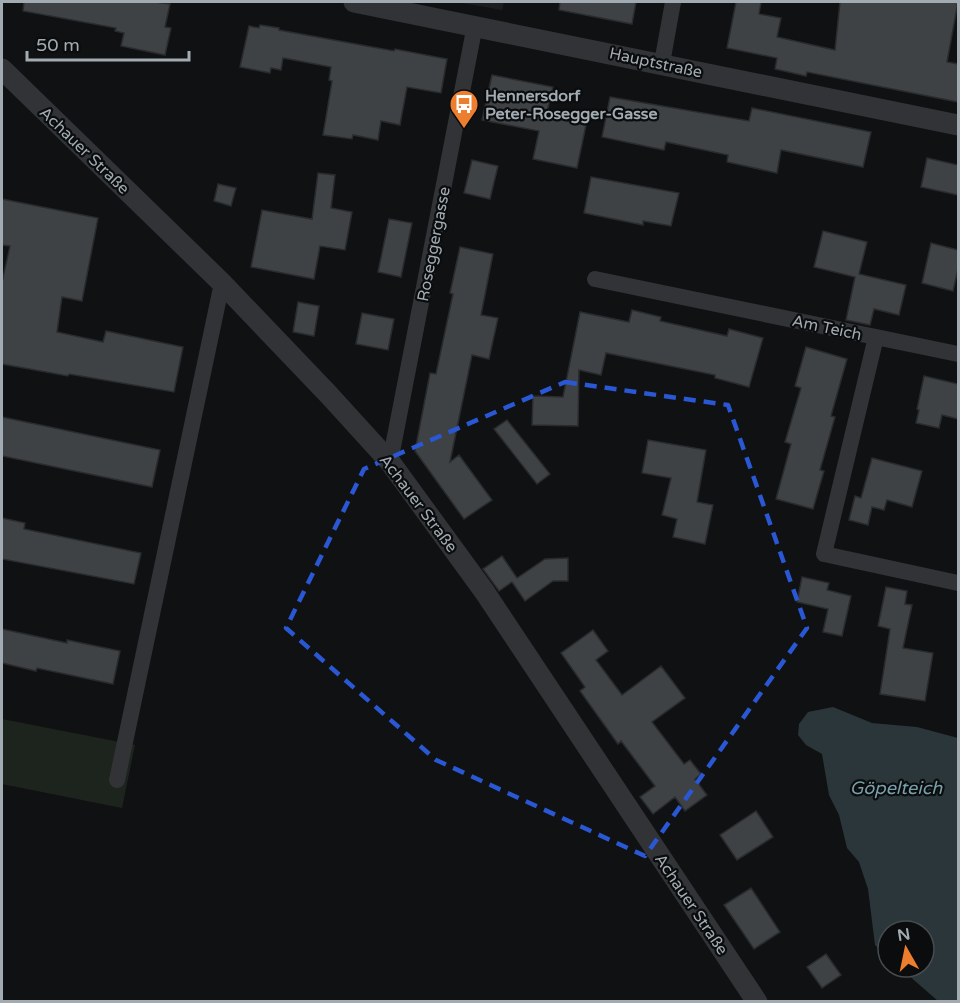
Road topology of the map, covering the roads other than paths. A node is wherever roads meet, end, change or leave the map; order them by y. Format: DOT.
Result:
graph roads {
  1 [pos="354,2"];
  2 [pos="673,2"];
  3 [pos="475,25"];
  4 [pos="662,63"];
  5 [pos="2,69"];
  6 [pos="958,125"];
  7 [pos="595,279"];
  8 [pos="222,283"];
  9 [pos="876,337"];
  10 [pos="958,354"];
  11 [pos="390,462"];
  12 [pos="958,583"];
  13 [pos="117,780"];
  14 [pos="757,1002"];
  1 -- 3 [label="street, Hauptstraße"];
  2 -- 4 [label="street"];
  3 -- 4 [label="street, Hauptstraße"];
  3 -- 11 [label="street, Roseggergasse"];
  4 -- 6 [label="street, Hauptstraße"];
  5 -- 8 [label="street, Achauer Straße"];
  7 -- 9 [label="street, Am Teich"];
  8 -- 11 [label="street, Achauer Straße"];
  8 -- 13 [label="street"];
  9 -- 10 [label="street"];
  9 -- 12 [label="street, Am Teich"];
  11 -- 14 [label="street, Achauer Straße"];
}
